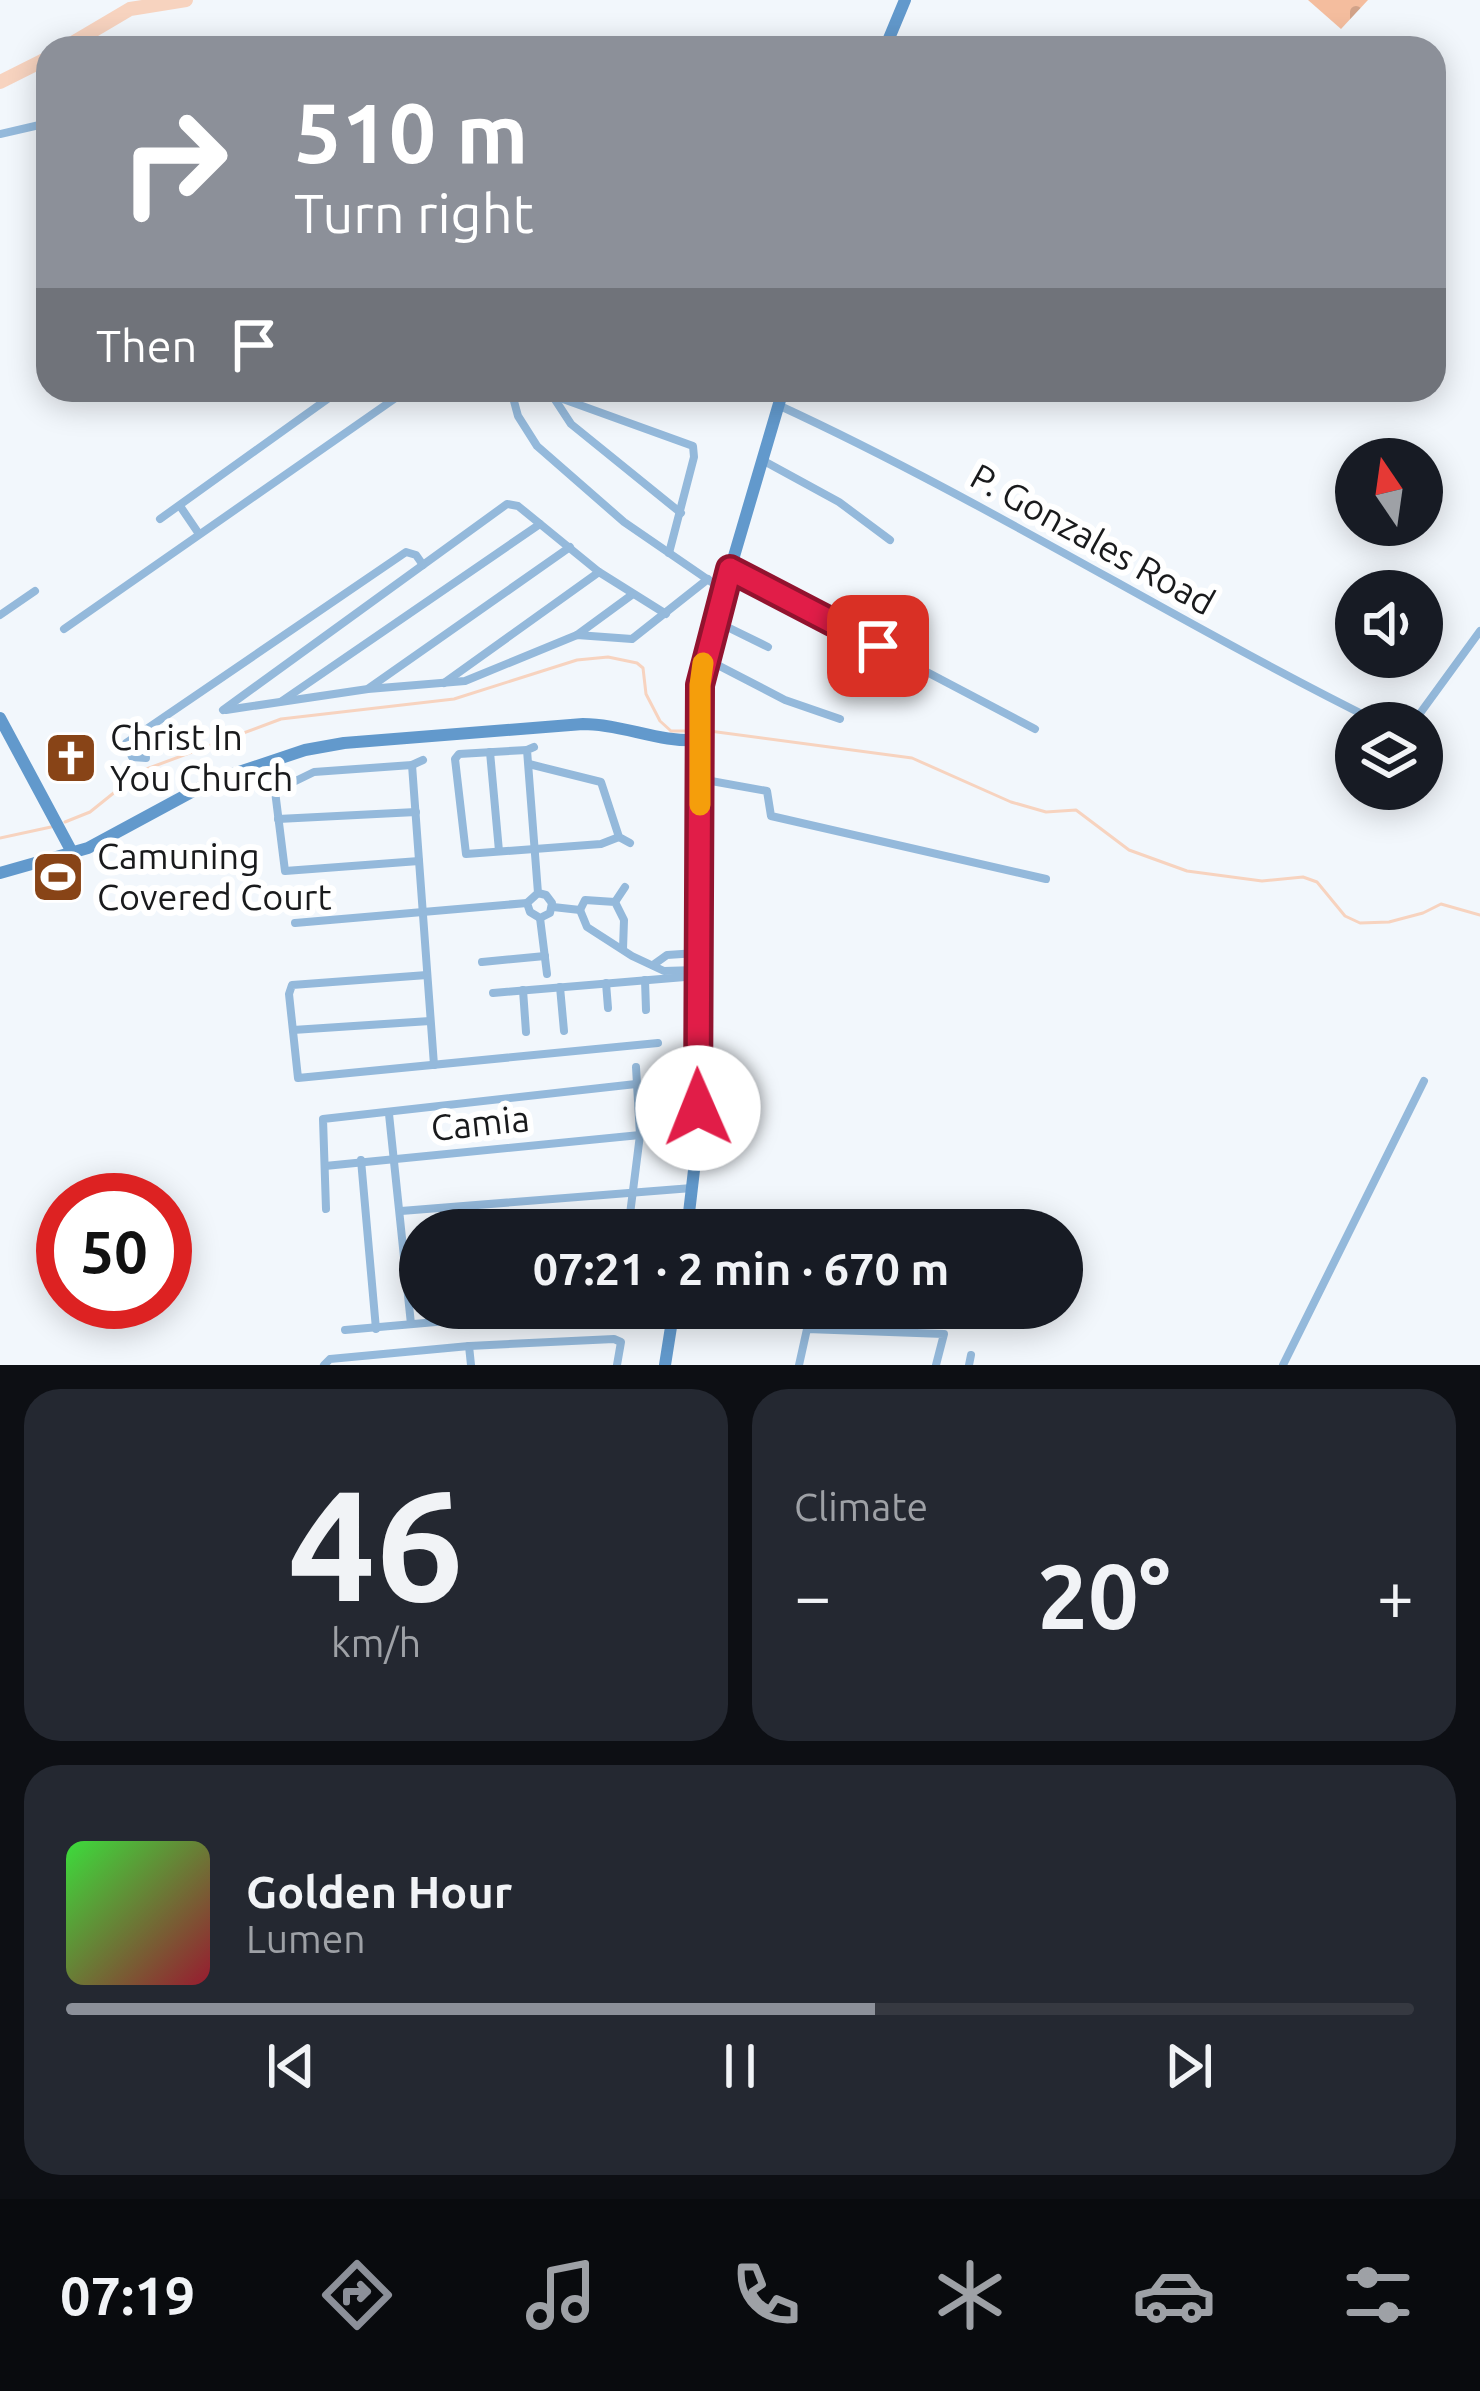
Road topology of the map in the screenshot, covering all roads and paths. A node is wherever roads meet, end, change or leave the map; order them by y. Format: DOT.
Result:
graph roads {
  1 [pos="905,0"];
  2 [pos="890,36"];
  3 [pos="36,126"];
  4 [pos="0,134"];
  5 [pos="323,402"];
  6 [pos="390,402"];
  7 [pos="514,402"];
  8 [pos="557,402"];
  9 [pos="571,402"];
  10 [pos="779,402"];
  11 [pos="790,402"];
  12 [pos="761,459"];
  13 [pos="180,506"];
  14 [pos="681,513"];
  15 [pos="160,519"];
  16 [pos="540,524"];
  17 [pos="200,534"];
  18 [pos="890,540"];
  19 [pos="570,547"];
  20 [pos="669,553"];
  21 [pos="423,566"];
  22 [pos="730,569"];
  23 [pos="599,572"];
  24 [pos="708,579"];
  25 [pos="724,590"];
  26 [pos="35,591"];
  27 [pos="633,594"];
  28 [pos="666,614"];
  29 [pos="0,615"];
  30 [pos="716,621"];
  31 [pos="64,629"];
  32 [pos="1480,631"];
  33 [pos="577,635"];
  34 [pos="768,647"];
  35 [pos="704,658"];
  36 [pos="444,683"];
  37 [pos="368,689"];
  38 [pos="280,702"];
  39 [pos="1340,702"];
  40 [pos="1428,702"];
  41 [pos="0,718"];
  42 [pos="841,719"];
  43 [pos="1035,729"];
  44 [pos="700,740"];
  45 [pos="490,752"];
  46 [pos="146,758"];
  47 [pos="423,760"];
  48 [pos="412,764"];
  49 [pos="529,764"];
  50 [pos="700,779"];
  51 [pos="416,812"];
  52 [pos="278,819"];
  53 [pos="619,837"];
  54 [pos="630,843"];
  55 [pos="536,848"];
  56 [pos="499,851"];
  57 [pos="73,854"];
  58 [pos="419,861"];
  59 [pos="0,873"];
  60 [pos="1046,879"];
  61 [pos="625,887"];
  62 [pos="538,893"];
  63 [pos="615,902"];
  64 [pos="527,903"];
  65 [pos="553,908"];
  66 [pos="580,910"];
  67 [pos="424,913"];
  68 [pos="540,918"];
  69 [pos="295,923"];
  70 [pos="623,949"];
  71 [pos="697,953"];
  72 [pos="544,956"];
  73 [pos="482,962"];
  74 [pos="653,964"];
  75 [pos="696,973"];
  76 [pos="427,974"];
  77 [pos="547,974"];
  78 [pos="645,980"];
  79 [pos="606,983"];
  80 [pos="560,987"];
  81 [pos="523,990"];
  82 [pos="493,993"];
  83 [pos="608,1008"];
  84 [pos="646,1010"];
  85 [pos="430,1021"];
  86 [pos="293,1030"];
  87 [pos="564,1031"];
  88 [pos="526,1032"];
  89 [pos="658,1043"];
  90 [pos="434,1065"];
  91 [pos="636,1067"];
  92 [pos="1424,1081"];
  93 [pos="636,1084"];
  94 [pos="389,1114"];
  95 [pos="640,1135"];
  96 [pos="393,1159"];
  97 [pos="361,1160"];
  98 [pos="325,1166"];
  99 [pos="694,1188"];
  100 [pos="633,1191"];
  101 [pos="326,1209"];
  102 [pos="401,1209"];
  103 [pos="424,1209"];
  104 [pos="631,1209"];
  105 [pos="690,1209"];
  106 [pos="399,1326"];
  107 [pos="376,1329"];
  108 [pos="671,1329"];
  109 [pos="345,1330"];
  110 [pos="469,1346"];
  111 [pos="324,1365"];
  112 [pos="471,1365"];
  113 [pos="617,1365"];
  114 [pos="665,1365"];
  115 [pos="799,1365"];
  116 [pos="936,1365"];
  117 [pos="1283,1365"];
  1 -- 2 [label="main road"];
  3 -- 4 [label="street"];
  5 -- 13 [label="street"];
  6 -- 17 [label="street"];
  7 -- 20 [label="street"];
  8 -- 14 [label="street"];
  9 -- 14 [label="street"];
  10 -- 12 [label="main road"];
  11 -- 39 [label="street, P. Gonzales Road"];
  12 -- 18 [label="street"];
  12 -- 22 [label="main road"];
  13 -- 15 [label="street"];
  13 -- 17 [label="street"];
  14 -- 20 [label="street"];
  16 -- 19 [label="street"];
  16 -- 21 [label="street"];
  16 -- 38 [label="street"];
  17 -- 31 [label="street"];
  19 -- 23 [label="street"];
  19 -- 37 [label="street"];
  20 -- 24 [label="street"];
  21 -- 38 [label="street"];
  21 -- 46 [label="street"];
  22 -- 25 [label="main road"];
  22 -- 43 [label="street"];
  23 -- 27 [label="street"];
  23 -- 36 [label="street"];
  24 -- 25 [label="street"];
  24 -- 28 [label="street"];
  25 -- 30 [label="main road"];
  26 -- 29 [label="street"];
  27 -- 28 [label="street"];
  27 -- 33 [label="street"];
  28 -- 33 [label="street"];
  30 -- 34 [label="street"];
  30 -- 35 [label="main road"];
  32 -- 40 [label="street"];
  33 -- 36 [label="street"];
  35 -- 42 [label="street"];
  35 -- 44 [label="main road"];
  36 -- 37 [label="street"];
  37 -- 38 [label="street"];
  41 -- 57 [label="main road"];
  44 -- 50 [label="main road"];
  44 -- 57 [label="main road"];
  45 -- 49 [label="street"];
  45 -- 56 [label="street"];
  45 -- 56 [label="street"];
  47 -- 48 [label="street"];
  48 -- 51 [label="street"];
  48 -- 52 [label="street"];
  49 -- 53 [label="street"];
  49 -- 55 [label="street"];
  50 -- 60 [label="street"];
  50 -- 71 [label="main road"];
  51 -- 52 [label="street"];
  51 -- 58 [label="street"];
  52 -- 58 [label="street"];
  53 -- 54 [label="street"];
  53 -- 55 [label="street"];
  55 -- 56 [label="street"];
  55 -- 62 [label="street"];
  57 -- 59 [label="main road"];
  58 -- 67 [label="street"];
  61 -- 63 [label="street"];
  62 -- 64 [label="street"];
  62 -- 65 [label="street"];
  63 -- 66 [label="street"];
  63 -- 70 [label="street"];
  64 -- 67 [label="street"];
  64 -- 68 [label="street"];
  65 -- 66 [label="street"];
  65 -- 68 [label="street"];
  66 -- 70 [label="street"];
  67 -- 69 [label="street"];
  67 -- 76 [label="street"];
  68 -- 72 [label="street"];
  70 -- 74 [label="street"];
  71 -- 74 [label="street"];
  71 -- 75 [label="main road"];
  72 -- 73 [label="street"];
  72 -- 77 [label="street"];
  74 -- 75 [label="street"];
  75 -- 78 [label="street"];
  75 -- 99 [label="main road"];
  76 -- 85 [label="street"];
  76 -- 86 [label="street"];
  78 -- 79 [label="street"];
  78 -- 84 [label="street"];
  79 -- 80 [label="street"];
  79 -- 83 [label="street"];
  80 -- 81 [label="street"];
  80 -- 87 [label="street"];
  81 -- 82 [label="street"];
  81 -- 88 [label="street"];
  85 -- 86 [label="street"];
  85 -- 90 [label="street"];
  86 -- 90 [label="street"];
  89 -- 90 [label="street"];
  91 -- 93 [label="street"];
  92 -- 117 [label="street"];
  93 -- 94 [label="street"];
  93 -- 95 [label="street"];
  94 -- 96 [label="street"];
  94 -- 98 [label="street"];
  95 -- 96 [label="street, Camia"];
  95 -- 100 [label="street"];
  96 -- 97 [label="street, Camia"];
  96 -- 102 [label="street"];
  97 -- 98 [label="street, Camia"];
  97 -- 107 [label="street"];
  98 -- 101 [label="street"];
  99 -- 100 [label="street"];
  99 -- 105 [label="main road"];
  100 -- 103 [label="street"];
  100 -- 104 [label="street"];
  106 -- 107 [label="street"];
  107 -- 109 [label="street"];
  108 -- 114 [label="main road"];
  110 -- 111 [label="street"];
  110 -- 112 [label="street"];
  110 -- 113 [label="street"];
  115 -- 116 [label="street"];
}
